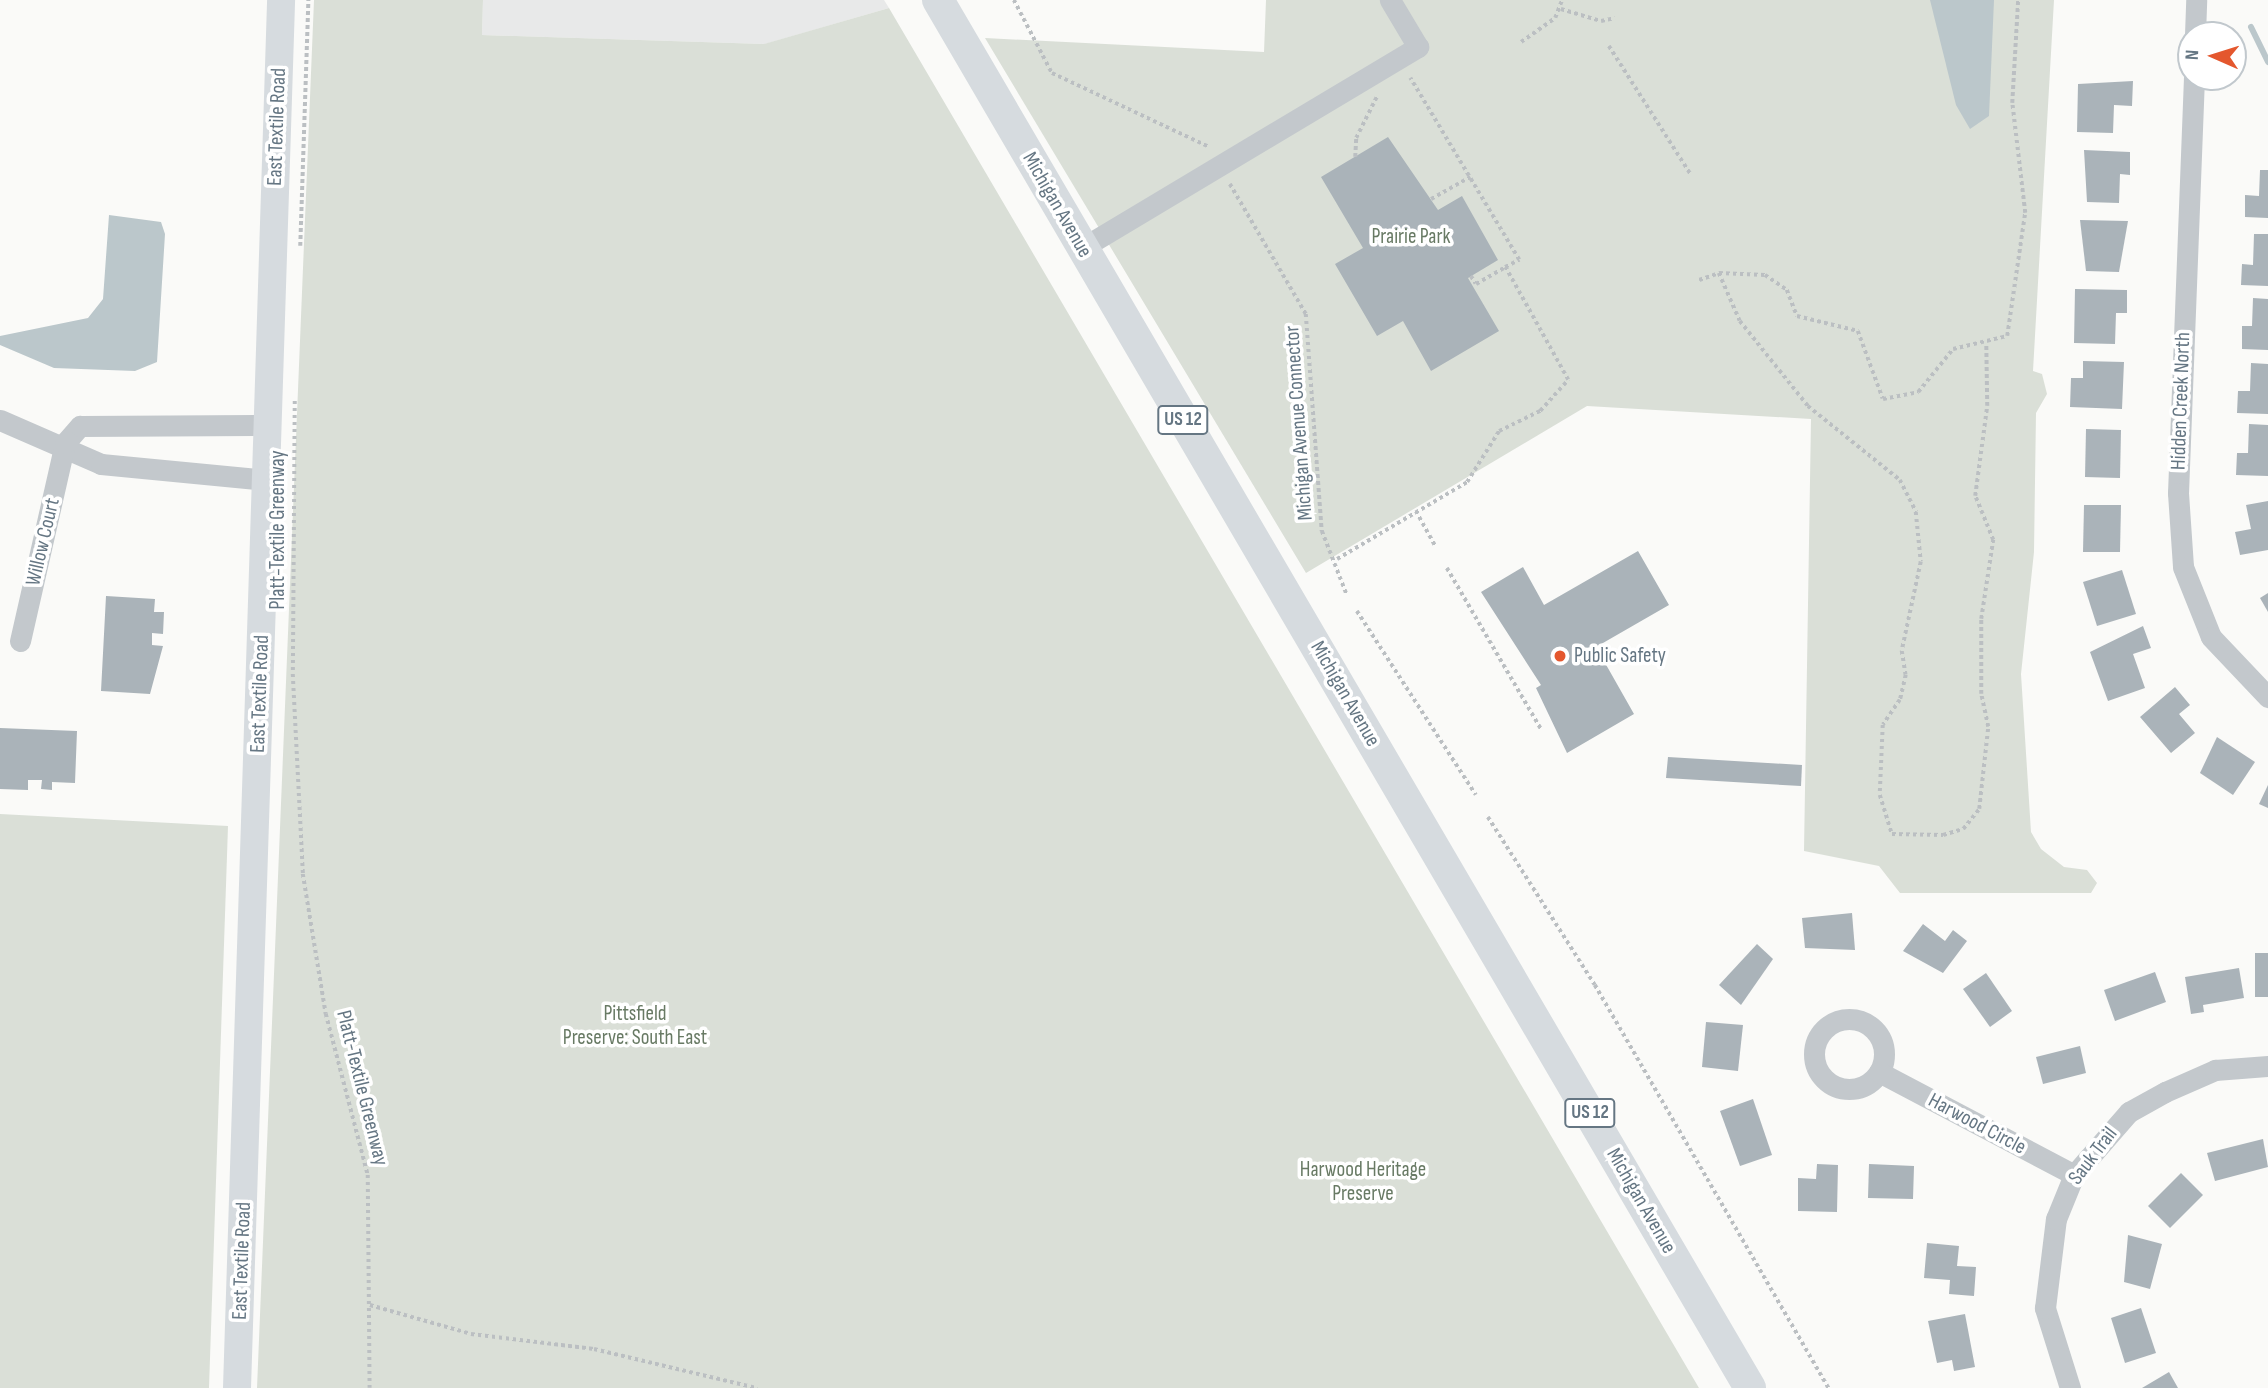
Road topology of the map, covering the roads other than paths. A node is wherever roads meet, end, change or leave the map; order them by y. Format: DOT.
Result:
graph roads {
  1 [pos="281,0"];
  2 [pos="938,0"];
  3 [pos="1390,0"];
  4 [pos="2196,0"];
  5 [pos="2195,21"];
  6 [pos="2193,91"];
  7 [pos="1082,248"];
  8 [pos="0,420"];
  9 [pos="268,425"];
  10 [pos="65,443"];
  11 [pos="267,480"];
  12 [pos="20,641"];
  13 [pos="2268,697"];
  14 [pos="2268,1066"];
  15 [pos="1879,1072"];
  16 [pos="2074,1175"];
  17 [pos="237,1388"];
  18 [pos="1750,1388"];
  19 [pos="2070,1388"];
  1 -- 9 [label="main road, East Textile Road"];
  2 -- 7 [label="highway, Michigan Avenue / US 12"];
  3 -- 7 [label="street"];
  4 -- 5 [label="street"];
  6 -- 13 [label="street, Hidden Creek North"];
  7 -- 18 [label="highway, Michigan Avenue / US 12"];
  8 -- 10 [label="street"];
  9 -- 10 [label="street"];
  9 -- 11 [label="main road, East Textile Road"];
  10 -- 11 [label="street"];
  10 -- 12 [label="street, Willow Court"];
  11 -- 17 [label="main road, East Textile Road"];
  14 -- 16 [label="street, Sauk Trail"];
  15 -- 16 [label="street, Harwood Circle"];
  16 -- 19 [label="street, Sauk Trail"];
}
